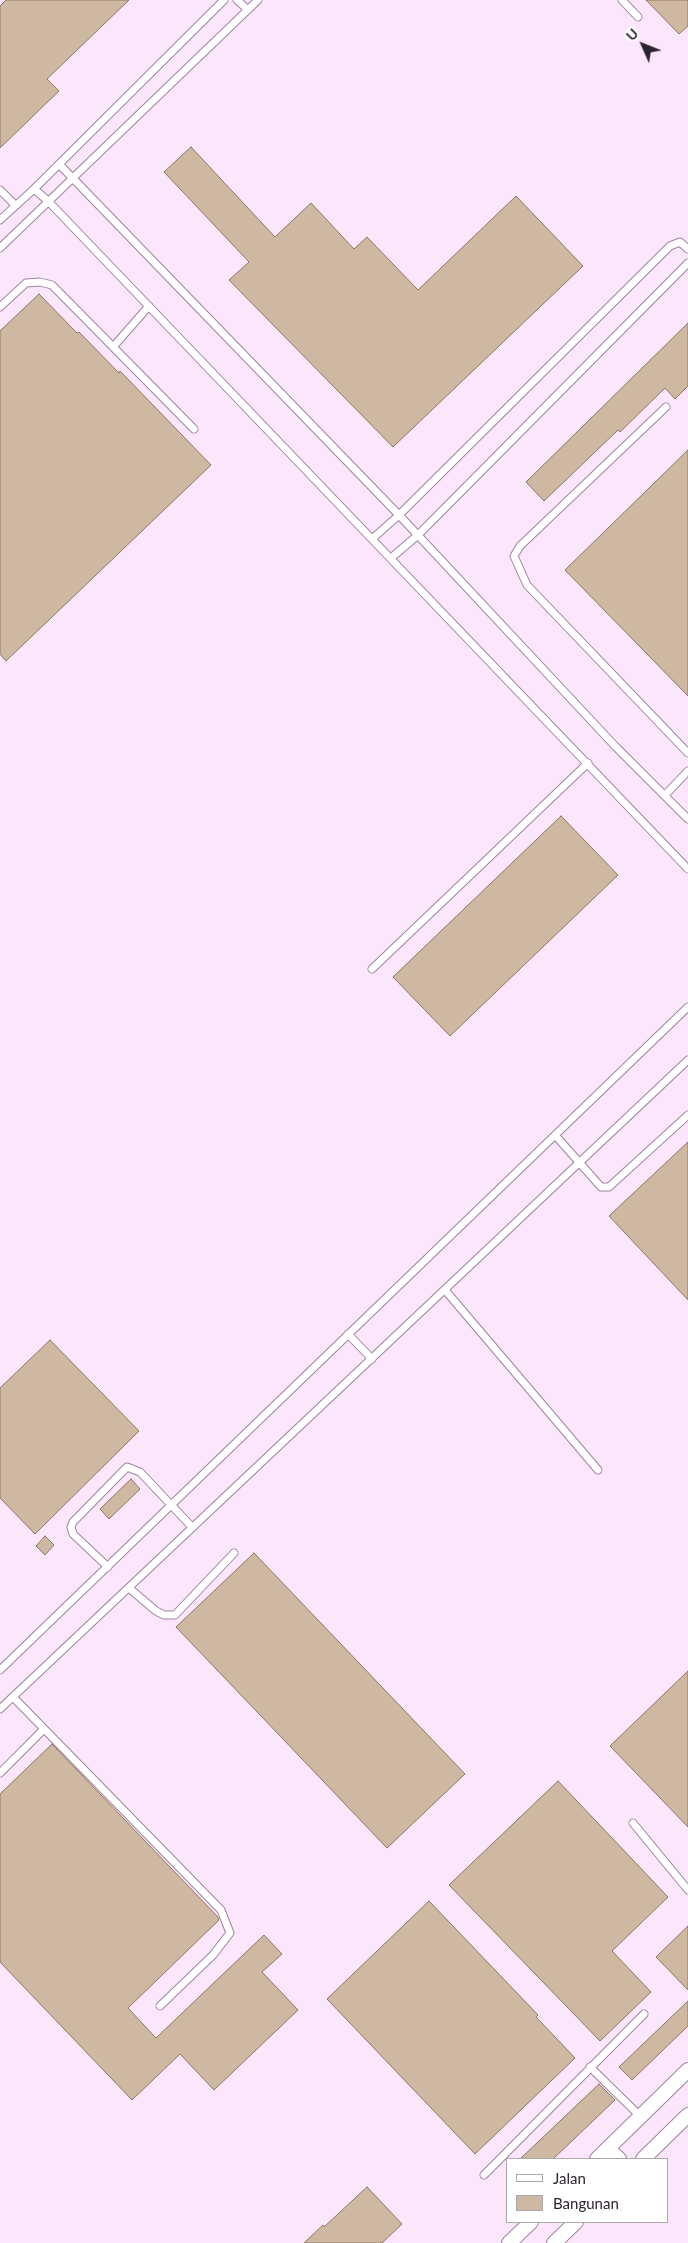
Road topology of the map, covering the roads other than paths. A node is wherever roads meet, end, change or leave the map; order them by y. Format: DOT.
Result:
graph roads {
  1 [pos="224,0"];
  2 [pos="237,0"];
  3 [pos="258,0"];
  4 [pos="622,0"];
  5 [pos="248,10"];
  6 [pos="638,17"];
  7 [pos="59,164"];
  8 [pos="73,178"];
  9 [pos="34,189"];
  10 [pos="0,190"];
  11 [pos="48,201"];
  12 [pos="15,205"];
  13 [pos="0,220"];
  14 [pos="0,248"];
  15 [pos="688,248"];
  16 [pos="688,263"];
  17 [pos="149,306"];
  18 [pos="0,307"];
  19 [pos="113,347"];
  20 [pos="666,407"];
  21 [pos="194,430"];
  22 [pos="399,515"];
  23 [pos="418,535"];
  24 [pos="372,539"];
  25 [pos="391,558"];
  26 [pos="688,753"];
  27 [pos="588,763"];
  28 [pos="686,776"];
  29 [pos="664,795"];
  30 [pos="688,819"];
  31 [pos="688,869"];
  32 [pos="372,969"];
  33 [pos="688,1006"];
  34 [pos="688,1060"];
  35 [pos="688,1115"];
  36 [pos="555,1135"];
  37 [pos="581,1162"];
  38 [pos="445,1290"];
  39 [pos="348,1334"];
  40 [pos="372,1359"];
  41 [pos="598,1470"];
  42 [pos="173,1504"];
  43 [pos="192,1527"];
  44 [pos="234,1553"];
  45 [pos="108,1567"];
  46 [pos="129,1588"];
  47 [pos="0,1670"];
  48 [pos="13,1697"];
  49 [pos="0,1709"];
  50 [pos="44,1729"];
  51 [pos="0,1773"];
  52 [pos="633,1823"];
  53 [pos="688,1890"];
  54 [pos="160,2006"];
  55 [pos="644,2014"];
  56 [pos="590,2067"];
  57 [pos="688,2070"];
  58 [pos="641,2117"];
  59 [pos="687,2118"];
  60 [pos="608,2149"];
  61 [pos="598,2158"];
  62 [pos="618,2158"];
  63 [pos="644,2158"];
  64 [pos="484,2175"];
  65 [pos="530,2223"];
  66 [pos="575,2223"];
  67 [pos="509,2243"];
  68 [pos="554,2243"];
  1 -- 7 [label="lane"];
  2 -- 5 [label="lane"];
  3 -- 5 [label="lane"];
  4 -- 6 [label="lane"];
  5 -- 8 [label="lane"];
  7 -- 8 [label="lane"];
  7 -- 9 [label="lane"];
  8 -- 11 [label="lane"];
  8 -- 22 [label="lane"];
  9 -- 11 [label="lane"];
  9 -- 12 [label="lane"];
  10 -- 12 [label="lane"];
  11 -- 14 [label="lane"];
  11 -- 17 [label="lane"];
  12 -- 13 [label="lane"];
  15 -- 22 [label="lane"];
  16 -- 23 [label="lane"];
  17 -- 19 [label="lane"];
  17 -- 24 [label="lane"];
  18 -- 19 [label="lane"];
  19 -- 21 [label="lane"];
  20 -- 26 [label="lane"];
  22 -- 23 [label="lane"];
  22 -- 24 [label="lane"];
  23 -- 25 [label="lane"];
  23 -- 29 [label="lane"];
  24 -- 25 [label="lane"];
  25 -- 27 [label="lane"];
  27 -- 31 [label="lane"];
  27 -- 32 [label="lane"];
  28 -- 29 [label="lane"];
  29 -- 30 [label="lane"];
  33 -- 36 [label="lane"];
  34 -- 37 [label="lane"];
  35 -- 37 [label="lane"];
  36 -- 37 [label="lane"];
  36 -- 39 [label="lane"];
  37 -- 38 [label="lane"];
  38 -- 40 [label="lane"];
  38 -- 41 [label="lane"];
  39 -- 40 [label="lane"];
  39 -- 42 [label="lane"];
  40 -- 43 [label="lane"];
  42 -- 43 [label="lane"];
  42 -- 45 [label="lane"];
  42 -- 45 [label="lane"];
  43 -- 46 [label="lane"];
  44 -- 46 [label="lane"];
  45 -- 47 [label="lane"];
  46 -- 48 [label="lane"];
  48 -- 49 [label="lane"];
  48 -- 50 [label="lane"];
  50 -- 51 [label="lane"];
  50 -- 54 [label="lane"];
  52 -- 53 [label="lane"];
  55 -- 56 [label="lane"];
  56 -- 58 [label="lane"];
  56 -- 64 [label="lane"];
  57 -- 58 [label="street"];
  58 -- 60 [label="street"];
  59 -- 63 [label="street"];
  60 -- 61 [label="street"];
  60 -- 62 [label="street"];
  65 -- 67 [label="street"];
  66 -- 68 [label="street"];
}
